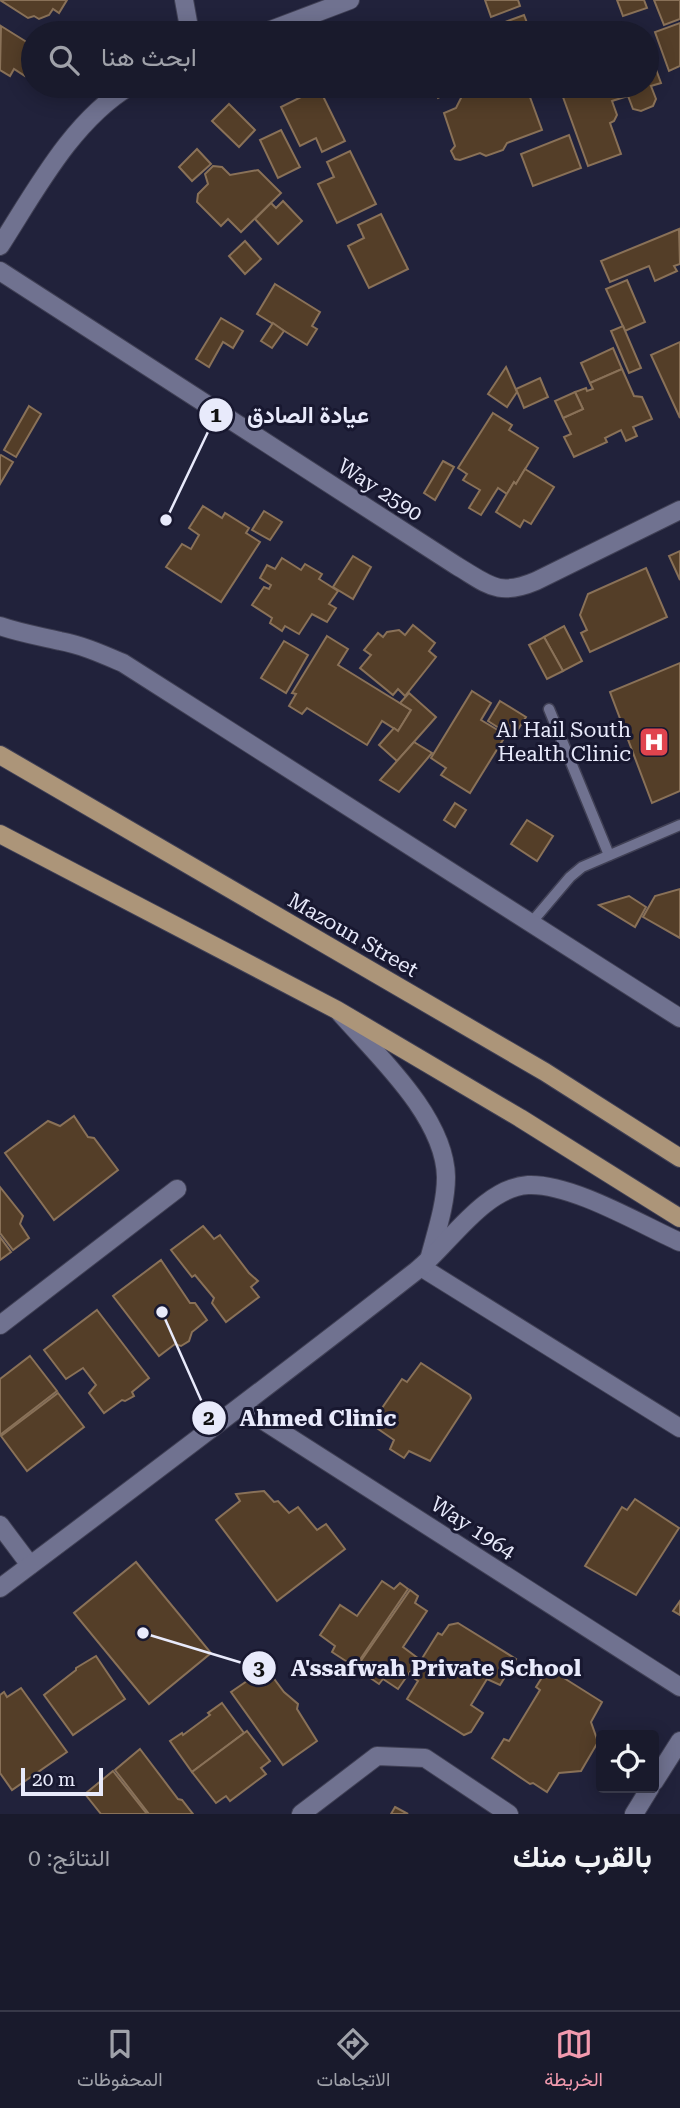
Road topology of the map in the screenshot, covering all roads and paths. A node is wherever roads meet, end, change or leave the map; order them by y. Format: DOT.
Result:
graph roads {
  1 [pos="184,0"];
  2 [pos="350,0"];
  3 [pos="188,21"];
  4 [pos="295,21"];
  5 [pos="110,98"];
  6 [pos="3,235"];
  7 [pos="0,271"];
  8 [pos="680,510"];
  9 [pos="0,626"];
  10 [pos="549,709"];
  11 [pos="0,755"];
  12 [pos="680,825"];
  13 [pos="0,834"];
  14 [pos="609,855"];
  15 [pos="531,923"];
  16 [pos="337,1010"];
  17 [pos="680,1018"];
  18 [pos="680,1158"];
  19 [pos="177,1189"];
  20 [pos="680,1218"];
  21 [pos="680,1242"];
  22 [pos="425,1263"];
  23 [pos="0,1325"];
  24 [pos="242,1407"];
  25 [pos="680,1428"];
  26 [pos="0,1525"];
  27 [pos="30,1565"];
  28 [pos="0,1588"];
  29 [pos="680,1687"];
  30 [pos="680,1741"];
  31 [pos="659,1774"];
  32 [pos="647,1793"];
  33 [pos="301,1814"];
  34 [pos="509,1814"];
  35 [pos="634,1814"];
  1 -- 3 [label="street"];
  2 -- 4 [label="street"];
  5 -- 6 [label="street"];
  7 -- 8 [label="street, Way 2590"];
  9 -- 15 [label="street"];
  10 -- 14 [label="lane"];
  11 -- 18 [label="main road, Mazoun Street"];
  12 -- 14 [label="lane"];
  13 -- 16 [label="main road"];
  14 -- 15 [label="lane"];
  15 -- 17 [label="street"];
  16 -- 20 [label="main road"];
  16 -- 22 [label="street"];
  19 -- 23 [label="street"];
  21 -- 22 [label="street"];
  22 -- 24 [label="street"];
  22 -- 25 [label="street"];
  24 -- 27 [label="street"];
  24 -- 29 [label="street, Way 1964"];
  26 -- 27 [label="street"];
  27 -- 28 [label="street"];
  30 -- 31 [label="street"];
  32 -- 35 [label="street"];
  33 -- 34 [label="street"];
}
